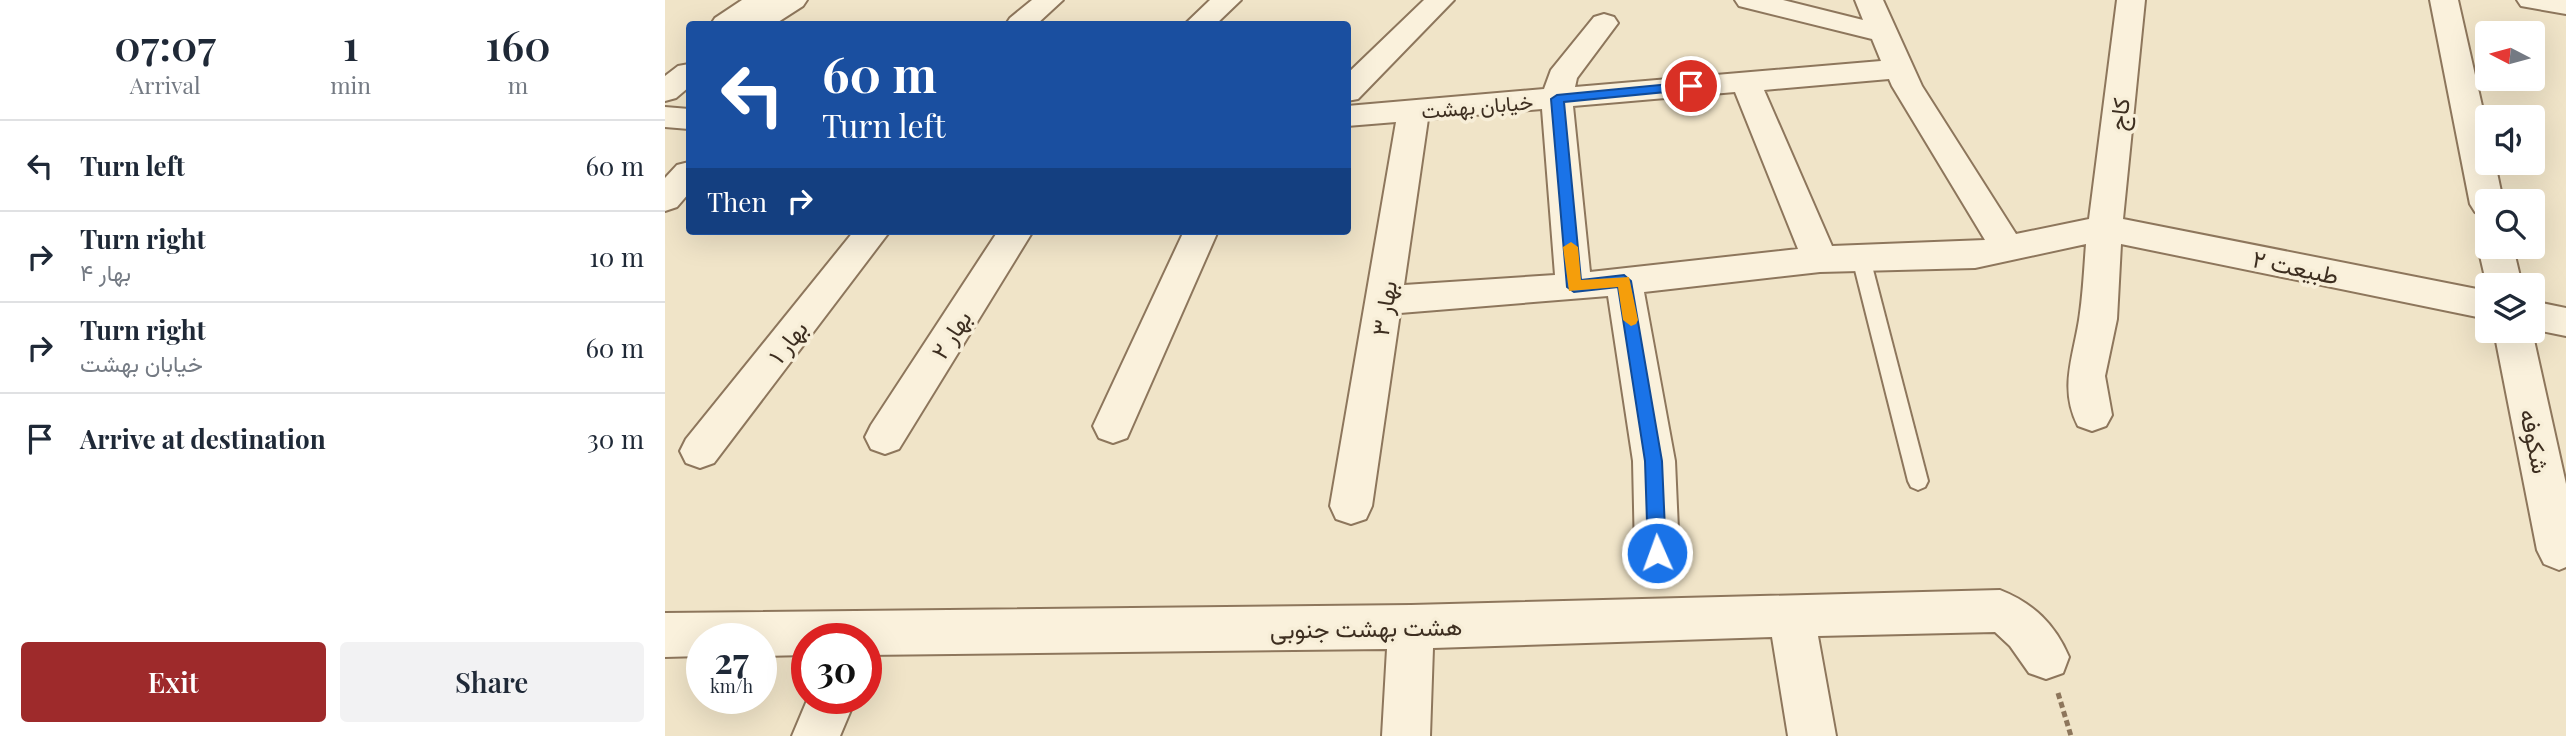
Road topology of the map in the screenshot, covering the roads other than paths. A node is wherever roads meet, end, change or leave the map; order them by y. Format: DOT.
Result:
graph roads {
  1 [pos="761,0"];
  2 [pos="793,0"];
  3 [pos="1049,0"];
  4 [pos="1227,0"];
  5 [pos="1440,0"];
  6 [pos="1749,0"];
  7 [pos="1869,0"];
  8 [pos="2131,0"];
  9 [pos="2444,0"];
  10 [pos="2531,0"];
  11 [pos="2566,6"];
  12 [pos="730,21"];
  13 [pos="762,21"];
  14 [pos="1024,21"];
  15 [pos="1202,21"];
  16 [pos="1604,23"];
  17 [pos="1883,33"];
  18 [pos="686,50"];
  19 [pos="665,65"];
  20 [pos="1898,69"];
  21 [pos="686,75"];
  22 [pos="1745,80"];
  23 [pos="1351,88"];
  24 [pos="665,91"];
  25 [pos="1557,99"];
  26 [pos="1414,110"];
  27 [pos="1351,116"];
  28 [pos="665,117"];
  29 [pos="686,119"];
  30 [pos="686,176"];
  31 [pos="2484,189"];
  32 [pos="665,199"];
  33 [pos="2105,228"];
  34 [pos="870,235"];
  35 [pos="1013,235"];
  36 [pos="1199,235"];
  37 [pos="2007,248"];
  38 [pos="1861,258"];
  39 [pos="1820,259"];
  40 [pos="1624,281"];
  41 [pos="1574,287"];
  42 [pos="1384,300"];
  43 [pos="2475,303"];
  44 [pos="2545,318"];
  45 [pos="2566,322"];
  46 [pos="2516,343"];
  47 [pos="2092,415"];
  48 [pos="1113,426"];
  49 [pos="884,437"];
  50 [pos="701,452"];
  51 [pos="1918,481"];
  52 [pos="1351,506"];
  53 [pos="2559,550"];
  54 [pos="1657,553"];
  55 [pos="1791,615"];
  56 [pos="1411,627"];
  57 [pos="665,635"];
  58 [pos="791,636"];
  59 [pos="882,636"];
  60 [pos="2046,657"];
  61 [pos="825,714"];
  62 [pos="816,736"];
  63 [pos="1406,736"];
  64 [pos="1812,736"];
  1 -- 12 [label="street"];
  2 -- 13 [label="street"];
  3 -- 14 [label="street"];
  4 -- 15 [label="street"];
  5 -- 23 [label="street"];
  6 -- 17 [label="street"];
  7 -- 17 [label="street"];
  8 -- 33 [label="street, کاج"];
  9 -- 31 [label="street"];
  10 -- 11 [label="street"];
  16 -- 25 [label="street"];
  17 -- 20 [label="street"];
  18 -- 19 [label="street"];
  20 -- 22 [label="street, خیابان بهشت"];
  20 -- 37 [label="street"];
  21 -- 24 [label="street"];
  22 -- 25 [label="street, خیابان بهشت"];
  22 -- 39 [label="street"];
  25 -- 26 [label="street, خیابان بهشت"];
  25 -- 41 [label="street"];
  26 -- 27 [label="street, خیابان بهشت"];
  26 -- 42 [label="street, بهار ۳"];
  28 -- 29 [label="street"];
  30 -- 32 [label="street"];
  33 -- 37 [label="street"];
  33 -- 43 [label="street, طبیعت ۲"];
  33 -- 47 [label="street, کاج"];
  34 -- 50 [label="street, بهار ۱"];
  35 -- 49 [label="street, بهار ۲"];
  36 -- 48 [label="street"];
  37 -- 38 [label="street"];
  38 -- 39 [label="street"];
  38 -- 51 [label="lane"];
  39 -- 40 [label="street"];
  40 -- 41 [label="street"];
  40 -- 54 [label="street"];
  41 -- 42 [label="street"];
  42 -- 52 [label="street, بهار ۳"];
  44 -- 45 [label="street"];
  46 -- 53 [label="street, شکوفه"];
  55 -- 56 [label="street, هشت بهشت جنوبی"];
  55 -- 60 [label="street, هشت بهشت جنوبی"];
  55 -- 64 [label="street"];
  56 -- 59 [label="street, هشت بهشت جنوبی"];
  56 -- 63 [label="street"];
  57 -- 58 [label="street, هشت بهشت جنوبی"];
  61 -- 62 [label="street"];
}
